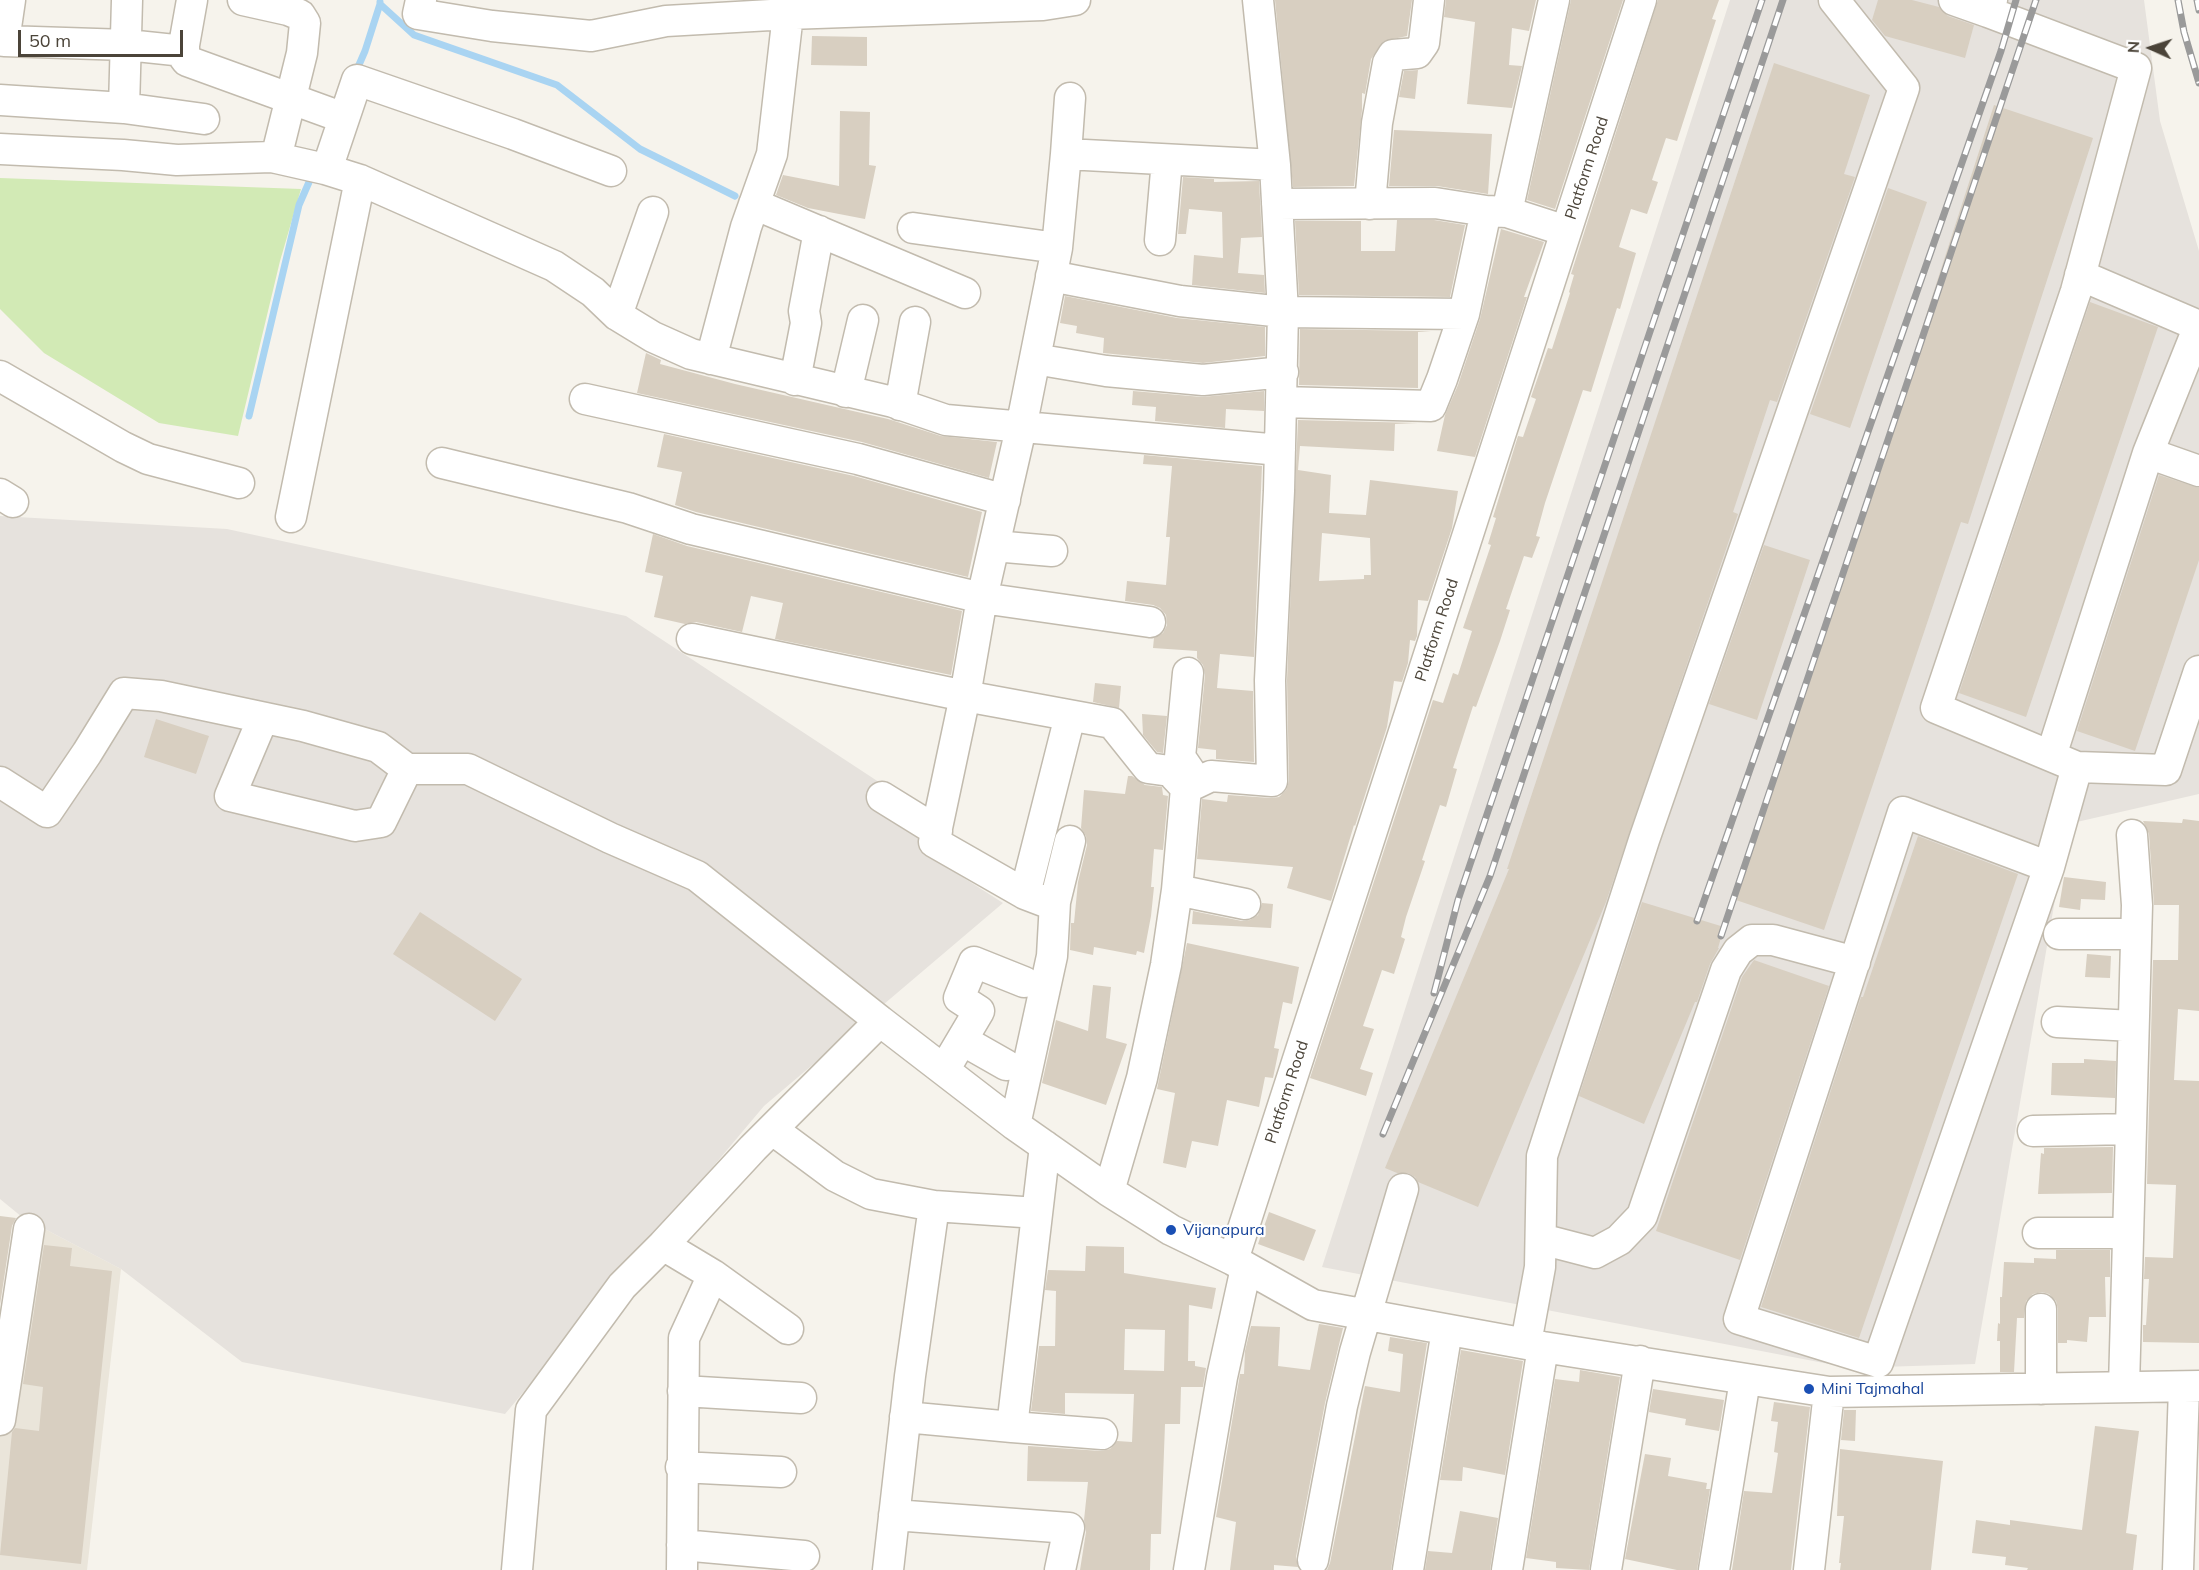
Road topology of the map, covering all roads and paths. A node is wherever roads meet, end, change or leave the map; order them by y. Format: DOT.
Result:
graph roads {
  1 [pos="10,0"];
  2 [pos="127,0"];
  3 [pos="192,0"];
  4 [pos="243,0"];
  5 [pos="421,0"];
  6 [pos="1075,0"];
  7 [pos="1258,0"];
  8 [pos="1429,0"];
  9 [pos="1554,0"];
  10 [pos="1641,0"];
  11 [pos="1834,0"];
  12 [pos="1954,0"];
  13 [pos="1007,3"];
  14 [pos="923,5"];
  15 [pos="1990,6"];
  16 [pos="665,10"];
  17 [pos="769,10"];
  18 [pos="494,13"];
  19 [pos="2,41"];
  20 [pos="127,45"];
  21 [pos="184,51"];
  22 [pos="292,98"];
  23 [pos="1070,98"];
  24 [pos="0,100"];
  25 [pos="124,108"];
  26 [pos="345,118"];
  27 [pos="204,119"];
  28 [pos="0,149"];
  29 [pos="1066,154"];
  30 [pos="1167,160"];
  31 [pos="308,165"];
  32 [pos="1275,165"];
  33 [pos="610,171"];
  34 [pos="360,180"];
  35 [pos="754,204"];
  36 [pos="1277,204"];
  37 [pos="1370,204"];
  38 [pos="653,212"];
  39 [pos="1496,212"];
  40 [pos="912,228"];
  41 [pos="819,231"];
  42 [pos="1566,231"];
  43 [pos="1160,240"];
  44 [pos="1054,262"];
  45 [pos="2080,275"];
  46 [pos="965,293"];
  47 [pos="1283,312"];
  48 [pos="1464,314"];
  49 [pos="617,315"];
  50 [pos="863,320"];
  51 [pos="915,322"];
  52 [pos="711,359"];
  53 [pos="1035,359"];
  54 [pos="1283,372"];
  55 [pos="0,376"];
  56 [pos="795,380"];
  57 [pos="846,392"];
  58 [pos="585,399"];
  59 [pos="1281,402"];
  60 [pos="900,405"];
  61 [pos="1021,428"];
  62 [pos="1280,450"];
  63 [pos="2148,453"];
  64 [pos="442,463"];
  65 [pos="2199,471"];
  66 [pos="239,483"];
  67 [pos="1005,500"];
  68 [pos="291,517"];
  69 [pos="994,546"];
  70 [pos="1052,551"];
  71 [pos="982,598"];
  72 [pos="1150,622"];
  73 [pos="692,639"];
  74 [pos="2199,671"];
  75 [pos="1188,673"];
  76 [pos="965,696"];
  77 [pos="1070,716"];
  78 [pos="263,718"];
  79 [pos="2064,762"];
  80 [pos="407,769"];
  81 [pos="0,782"];
  82 [pos="1192,785"];
  83 [pos="882,797"];
  84 [pos="937,831"];
  85 [pos="2132,835"];
  86 [pos="1070,841"];
  87 [pos="2049,867"];
  88 [pos="1177,890"];
  89 [pos="1025,894"];
  90 [pos="1055,902"];
  91 [pos="1245,904"];
  92 [pos="2059,934"];
  93 [pos="2136,934"];
  94 [pos="1855,962"];
  95 [pos="1024,982"];
  96 [pos="880,1021"];
  97 [pos="2057,1022"];
  98 [pos="2133,1026"];
  99 [pos="962,1040"];
  100 [pos="1006,1065"];
  101 [pos="944,1070"];
  102 [pos="1015,1125"];
  103 [pos="2130,1129"];
  104 [pos="773,1130"];
  105 [pos="2033,1131"];
  106 [pos="1045,1146"];
  107 [pos="1403,1189"];
  108 [pos="1109,1191"];
  109 [pos="934,1206"];
  110 [pos="1037,1213"];
  111 [pos="29,1229"];
  112 [pos="2038,1233"];
  113 [pos="2128,1233"];
  114 [pos="1540,1239"];
  115 [pos="663,1245"];
  116 [pos="1240,1264"];
  117 [pos="713,1275"];
  118 [pos="2041,1309"];
  119 [pos="1366,1315"];
  120 [pos="788,1329"];
  121 [pos="1447,1330"];
  122 [pos="1534,1345"];
  123 [pos="1640,1361"];
  124 [pos="1745,1380"];
  125 [pos="2124,1387"];
  126 [pos="2192,1387"];
  127 [pos="2042,1389"];
  128 [pos="683,1391"];
  129 [pos="1829,1392"];
  130 [pos="801,1398"];
  131 [pos="905,1417"];
  132 [pos="0,1420"];
  133 [pos="1012,1427"];
  134 [pos="1102,1434"];
  135 [pos="681,1467"];
  136 [pos="781,1472"];
  137 [pos="894,1515"];
  138 [pos="804,1556"];
  139 [pos="681,1558"];
  140 [pos="1312,1560"];
  141 [pos="517,1570"];
  142 [pos="888,1570"];
  143 [pos="1060,1570"];
  144 [pos="1190,1570"];
  145 [pos="1408,1570"];
  146 [pos="1507,1570"];
  147 [pos="1606,1570"];
  148 [pos="1714,1570"];
  149 [pos="1809,1570"];
  150 [pos="2178,1570"];
  1 -- 19 [label="street"];
  2 -- 20 [label="street"];
  3 -- 21 [label="street"];
  4 -- 22 [label="street"];
  5 -- 18 [label="street"];
  6 -- 13 [label="street"];
  7 -- 32 [label="street"];
  8 -- 37 [label="street"];
  9 -- 39 [label="street"];
  10 -- 42 [label="street, Platform Road"];
  11 -- 114 [label="street"];
  12 -- 15 [label="street"];
  13 -- 14 [label="street"];
  14 -- 17 [label="street"];
  15 -- 45 [label="street"];
  16 -- 17 [label="street"];
  16 -- 18 [label="street"];
  17 -- 35 [label="street"];
  19 -- 20 [label="street"];
  20 -- 21 [label="street"];
  20 -- 25 [label="street"];
  21 -- 22 [label="street"];
  22 -- 26 [label="street"];
  22 -- 31 [label="street"];
  23 -- 29 [label="street"];
  24 -- 25 [label="street"];
  25 -- 27 [label="street"];
  26 -- 31 [label="street"];
  26 -- 33 [label="street"];
  28 -- 31 [label="street"];
  29 -- 30 [label="street"];
  29 -- 44 [label="street"];
  30 -- 32 [label="street"];
  30 -- 43 [label="street"];
  31 -- 34 [label="street"];
  32 -- 36 [label="street"];
  34 -- 49 [label="street"];
  34 -- 68 [label="street"];
  35 -- 41 [label="street"];
  35 -- 52 [label="street"];
  36 -- 37 [label="street"];
  36 -- 47 [label="street"];
  37 -- 39 [label="street"];
  38 -- 49 [label="street"];
  39 -- 42 [label="street"];
  39 -- 48 [label="street"];
  40 -- 44 [label="street"];
  41 -- 46 [label="street"];
  41 -- 56 [label="street"];
  42 -- 116 [label="street, Platform Road"];
  44 -- 47 [label="street"];
  44 -- 53 [label="street"];
  45 -- 63 [label="street"];
  45 -- 79 [label="street"];
  47 -- 48 [label="street"];
  47 -- 54 [label="street"];
  48 -- 59 [label="street"];
  49 -- 52 [label="street"];
  50 -- 57 [label="street"];
  51 -- 60 [label="street"];
  52 -- 56 [label="street"];
  53 -- 54 [label="street"];
  53 -- 61 [label="street"];
  54 -- 59 [label="street"];
  55 -- 66 [label="street"];
  56 -- 57 [label="street"];
  57 -- 60 [label="street"];
  58 -- 67 [label="street"];
  59 -- 62 [label="street"];
  60 -- 61 [label="street"];
  61 -- 62 [label="street"];
  61 -- 67 [label="street"];
  62 -- 82 [label="street"];
  63 -- 65 [label="street"];
  63 -- 79 [label="street"];
  64 -- 71 [label="street"];
  67 -- 69 [label="street"];
  69 -- 70 [label="street"];
  69 -- 71 [label="street"];
  71 -- 72 [label="street"];
  71 -- 76 [label="street"];
  73 -- 76 [label="street"];
  74 -- 79 [label="street"];
  75 -- 82 [label="street"];
  76 -- 77 [label="street"];
  76 -- 84 [label="street"];
  77 -- 82 [label="street"];
  77 -- 89 [label="street"];
  78 -- 80 [label="street"];
  78 -- 80 [label="street"];
  78 -- 81 [label="street"];
  79 -- 87 [label="street"];
  80 -- 96 [label="street"];
  82 -- 88 [label="street"];
  83 -- 84 [label="street"];
  84 -- 89 [label="street"];
  85 -- 93 [label="street"];
  86 -- 90 [label="street"];
  87 -- 94 [label="street"];
  87 -- 94 [label="street"];
  88 -- 91 [label="street"];
  88 -- 108 [label="street"];
  89 -- 90 [label="street"];
  90 -- 102 [label="street"];
  92 -- 93 [label="street"];
  93 -- 98 [label="street"];
  94 -- 114 [label="street"];
  95 -- 99 [label="street"];
  96 -- 101 [label="street"];
  96 -- 104 [label="street"];
  97 -- 98 [label="street"];
  98 -- 103 [label="street"];
  99 -- 100 [label="street"];
  99 -- 101 [label="street"];
  101 -- 102 [label="street"];
  102 -- 106 [label="street"];
  103 -- 105 [label="street"];
  103 -- 113 [label="street"];
  104 -- 109 [label="street"];
  104 -- 115 [label="street"];
  106 -- 108 [label="street"];
  106 -- 110 [label="street"];
  107 -- 119 [label="street"];
  108 -- 116 [label="street"];
  109 -- 110 [label="street"];
  109 -- 131 [label="street"];
  110 -- 133 [label="street"];
  111 -- 132 [label="street"];
  112 -- 113 [label="street"];
  113 -- 125 [label="street"];
  114 -- 122 [label="street"];
  115 -- 117 [label="street"];
  115 -- 141 [label="street"];
  116 -- 119 [label="street"];
  116 -- 144 [label="street, Platform Road"];
  117 -- 120 [label="street"];
  117 -- 128 [label="street"];
  118 -- 127 [label="street"];
  119 -- 121 [label="street"];
  119 -- 140 [label="street"];
  121 -- 122 [label="street"];
  121 -- 145 [label="street"];
  122 -- 123 [label="street"];
  122 -- 146 [label="street"];
  123 -- 124 [label="street"];
  123 -- 147 [label="street"];
  124 -- 129 [label="street"];
  124 -- 148 [label="street"];
  125 -- 126 [label="street"];
  125 -- 127 [label="street"];
  126 -- 150 [label="street"];
  127 -- 129 [label="street"];
  128 -- 130 [label="street"];
  128 -- 135 [label="street"];
  129 -- 149 [label="street"];
  131 -- 133 [label="street"];
  131 -- 137 [label="street"];
  133 -- 134 [label="street"];
  135 -- 136 [label="street"];
  135 -- 139 [label="street"];
  137 -- 142 [label="street"];
  137 -- 143 [label="street"];
  138 -- 139 [label="street"];
}
